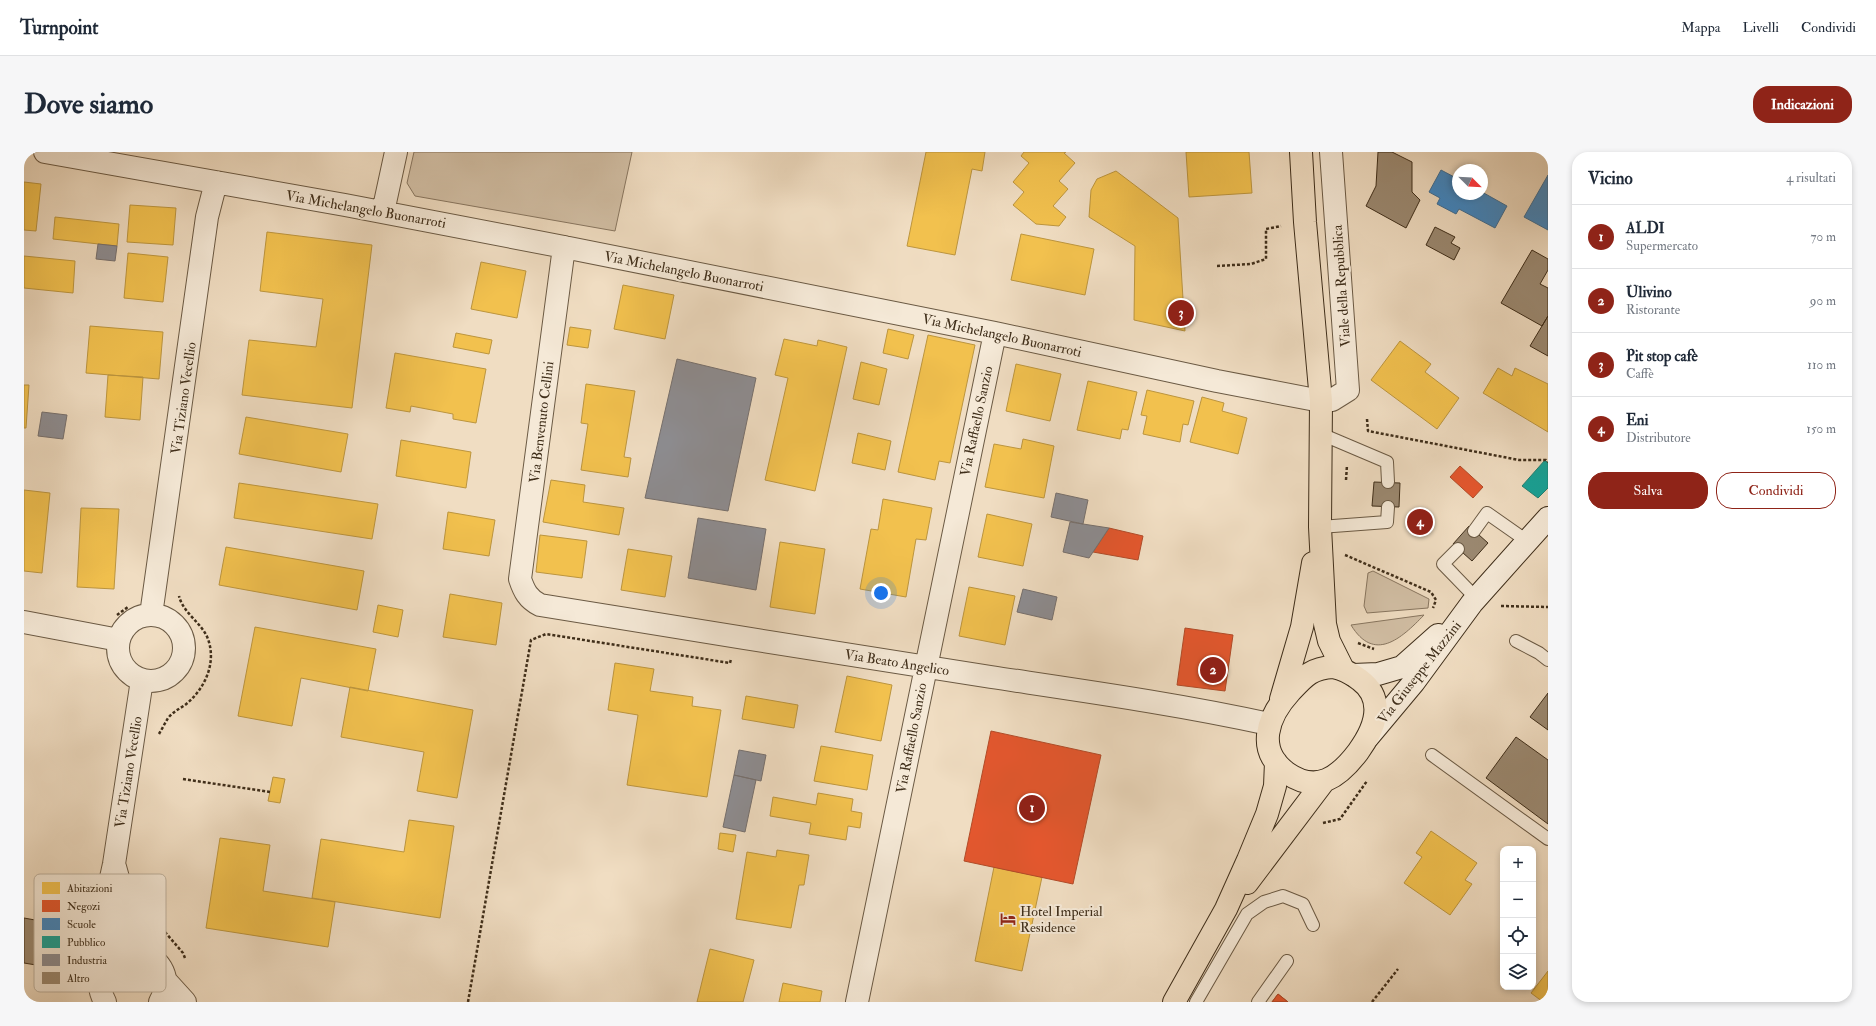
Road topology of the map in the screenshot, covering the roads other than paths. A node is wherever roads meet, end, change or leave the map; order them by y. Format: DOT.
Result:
graph roads {
  1 [pos="45,152"];
  2 [pos="396,152"];
  3 [pos="1301,152"];
  4 [pos="1331,152"];
  5 [pos="216,182"];
  6 [pos="383,212"];
  7 [pos="564,247"];
  8 [pos="995,333"];
  9 [pos="1321,401"];
  10 [pos="1321,434"];
  11 [pos="1388,482"];
  12 [pos="1388,507"];
  13 [pos="1548,518"];
  14 [pos="1320,527"];
  15 [pos="1474,531"];
  16 [pos="1527,541"];
  17 [pos="1458,549"];
  18 [pos="527,595"];
  19 [pos="1473,602"];
  20 [pos="152,615"];
  21 [pos="24,622"];
  22 [pos="119,640"];
  23 [pos="1516,641"];
  24 [pos="1548,660"];
  25 [pos="925,666"];
  26 [pos="1348,672"];
  27 [pos="142,680"];
  28 [pos="1280,703"];
  29 [pos="1269,724"];
  30 [pos="1368,737"];
  31 [pos="1432,755"];
  32 [pos="1276,762"];
  33 [pos="1324,781"];
  34 [pos="1548,839"];
  35 [pos="114,864"];
  36 [pos="112,874"];
  37 [pos="117,874"];
  38 [pos="1226,909"];
  39 [pos="1312,925"];
  40 [pos="1287,961"];
  41 [pos="166,981"];
  42 [pos="100,992"];
  43 [pos="165,992"];
  44 [pos="105,1002"];
  45 [pos="160,1002"];
  46 [pos="185,1002"];
  47 [pos="857,1002"];
  48 [pos="1174,1002"];
  49 [pos="1196,1002"];
  50 [pos="1258,1002"];
  1 -- 5 [label="street, Via Michelangelo Buonarroti"];
  2 -- 6 [label="street"];
  3 -- 9 [label="main road, Viale della Repubblica"];
  4 -- 9 [label="street, Viale della Repubblica"];
  5 -- 6 [label="street, Via Michelangelo Buonarroti"];
  5 -- 20 [label="street, Via Tiziano Vecellio"];
  6 -- 7 [label="street, Via Michelangelo Buonarroti"];
  7 -- 8 [label="street, Via Michelangelo Buonarroti"];
  7 -- 18 [label="street, Via Benvenuto Cellini"];
  8 -- 9 [label="street, Via Michelangelo Buonarroti"];
  8 -- 25 [label="street, Via Raffaello Sanzio"];
  9 -- 10 [label="main road, Viale della Repubblica"];
  10 -- 11 [label="lane"];
  10 -- 14 [label="main road, Viale della Repubblica"];
  12 -- 14 [label="lane"];
  13 -- 16 [label="street, Via Giuseppe Mazzini"];
  14 -- 26 [label="main road, Viale della Repubblica"];
  14 -- 28 [label="main road, Viale della Repubblica"];
  15 -- 16 [label="lane"];
  16 -- 19 [label="street, Via Giuseppe Mazzini"];
  17 -- 19 [label="lane"];
  18 -- 25 [label="street, Via Beato Angelico"];
  19 -- 26 [label="street, Via Giuseppe Mazzini"];
  19 -- 30 [label="street, Via Giuseppe Mazzini"];
  20 -- 22 [label="street"];
  20 -- 27 [label="street"];
  21 -- 22 [label="street"];
  22 -- 27 [label="street"];
  23 -- 24 [label="lane"];
  25 -- 29 [label="street, Via Beato Angelico"];
  25 -- 47 [label="street, Via Raffaello Sanzio"];
  26 -- 28 [label="main road"];
  26 -- 30 [label="main road"];
  27 -- 35 [label="street, Via Tiziano Vecellio"];
  28 -- 29 [label="main road"];
  29 -- 32 [label="main road"];
  30 -- 33 [label="main road"];
  31 -- 34 [label="lane"];
  32 -- 33 [label="main road"];
  32 -- 38 [label="main road"];
  33 -- 38 [label="main road"];
  35 -- 36 [label="street, Via Tiziano Vecellio"];
  35 -- 37 [label="street, Via Tiziano Vecellio"];
  38 -- 48 [label="main road"];
  39 -- 49 [label="lane"];
  40 -- 50 [label="lane"];
  41 -- 46 [label="street, Via Tiziano Vecellio"];
  42 -- 44 [label="street, Via Tiziano Vecellio"];
  43 -- 45 [label="street"];
}
